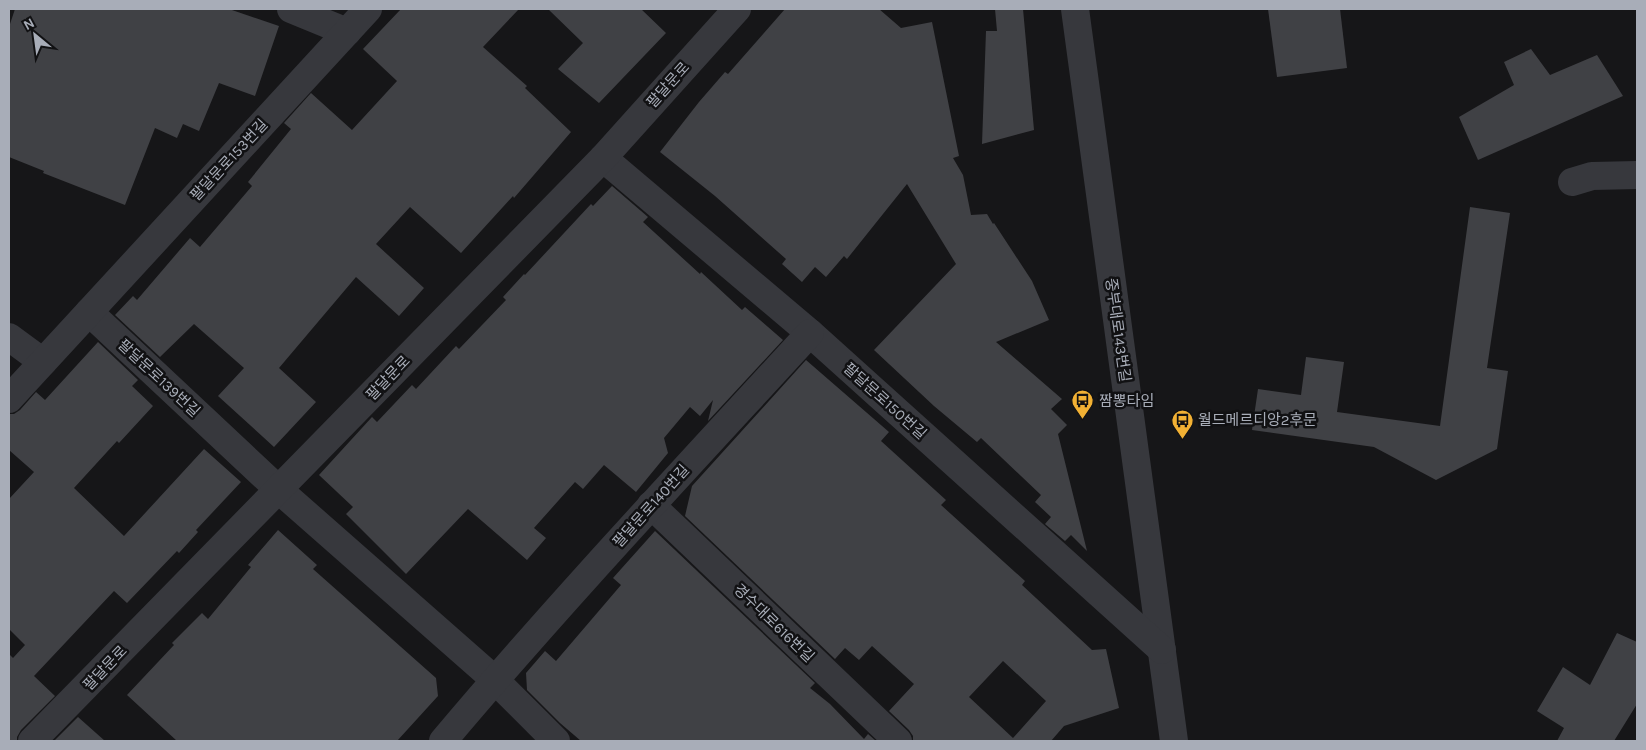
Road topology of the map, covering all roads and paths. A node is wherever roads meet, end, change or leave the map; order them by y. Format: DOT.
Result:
graph roads {
  1 [pos="291,9"];
  2 [pos="368,9"];
  3 [pos="1075,9"];
  4 [pos="725,13"];
  5 [pos="347,32"];
  6 [pos="603,158"];
  7 [pos="1637,175"];
  8 [pos="1572,182"];
  9 [pos="89,312"];
  10 [pos="810,333"];
  11 [pos="9,337"];
  12 [pos="43,362"];
  13 [pos="9,399"];
  14 [pos="279,490"];
  15 [pos="651,506"];
  16 [pos="1162,650"];
  17 [pos="495,680"];
  18 [pos="32,741"];
  19 [pos="443,741"];
  20 [pos="556,741"];
  21 [pos="898,741"];
  22 [pos="1174,741"];
  1 -- 5 [label="street"];
  2 -- 5 [label="street, 팔달문로153번길"];
  3 -- 16 [label="street, 중부대로143번길"];
  4 -- 6 [label="street, 팔달문로"];
  5 -- 9 [label="street, 팔달문로153번길"];
  6 -- 10 [label="street, 팔달문로150번길"];
  6 -- 14 [label="street, 팔달문로"];
  7 -- 8 [label="street"];
  9 -- 12 [label="street"];
  9 -- 14 [label="street, 팔달문로139번길"];
  10 -- 15 [label="street, 팔달문로140번길"];
  10 -- 16 [label="street, 팔달문로150번길"];
  11 -- 12 [label="street"];
  12 -- 13 [label="street"];
  14 -- 17 [label="street"];
  14 -- 18 [label="street, 팔달문로"];
  15 -- 17 [label="street, 팔달문로140번길"];
  15 -- 21 [label="street, 경수대로616번길"];
  16 -- 22 [label="street, 중부대로143번길"];
  17 -- 19 [label="street, 팔달문로140번길"];
  17 -- 20 [label="street"];
}
